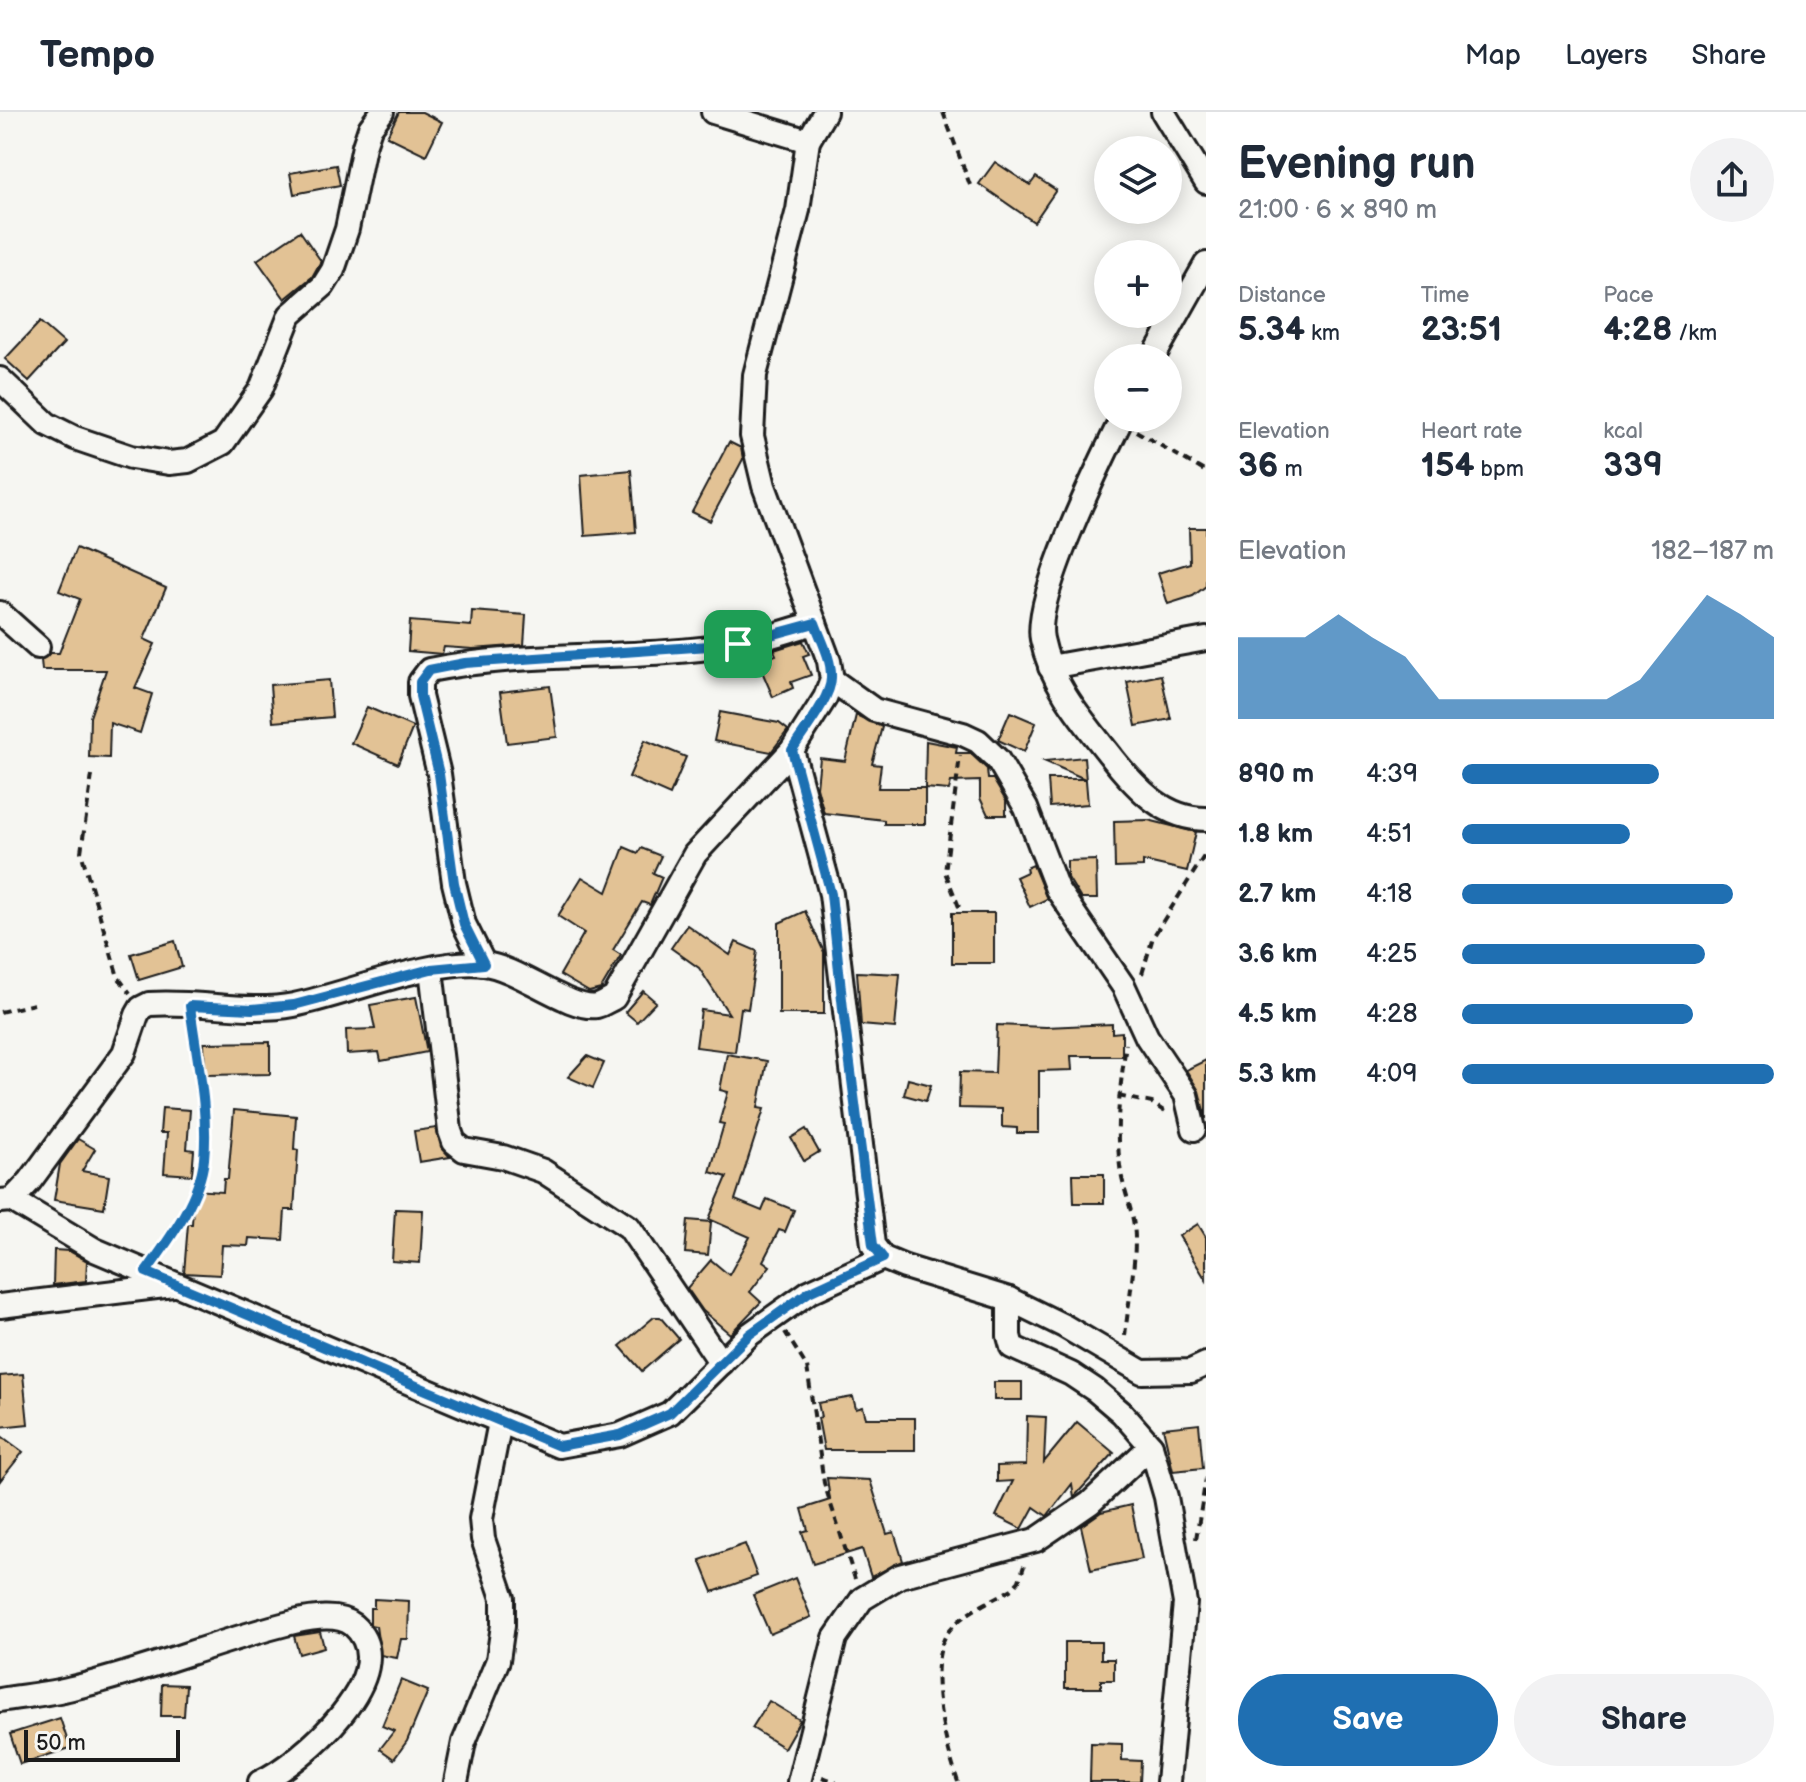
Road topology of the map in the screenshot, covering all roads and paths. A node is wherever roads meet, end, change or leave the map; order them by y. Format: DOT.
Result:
graph roads {
  1 [pos="382,112"];
  2 [pos="713,112"];
  3 [pos="825,112"];
  4 [pos="943,112"];
  5 [pos="1163,112"];
  6 [pos="808,141"];
  7 [pos="1206,182"];
  8 [pos="970,185"];
  9 [pos="1206,264"];
  10 [pos="1161,344"];
  11 [pos="0,379"];
  12 [pos="1116,432"];
  13 [pos="1141,432"];
  14 [pos="1206,472"];
  15 [pos="0,613"];
  16 [pos="815,623"];
  17 [pos="1206,639"];
  18 [pos="38,647"];
  19 [pos="1050,667"];
  20 [pos="832,680"];
  21 [pos="963,734"];
  22 [pos="792,750"];
  23 [pos="92,775"];
  24 [pos="1206,819"];
  25 [pos="1206,853"];
  26 [pos="959,907"];
  27 [pos="484,964"];
  28 [pos="431,969"];
  29 [pos="34,1004"];
  30 [pos="1132,1004"];
  31 [pos="190,1006"];
  32 [pos="141,1008"];
  33 [pos="0,1012"];
  34 [pos="1118,1096"];
  35 [pos="1194,1129"];
  36 [pos="6,1200"];
  37 [pos="883,1258"];
  38 [pos="146,1272"];
  39 [pos="174,1285"];
  40 [pos="1009,1299"];
  41 [pos="0,1306"];
  42 [pos="775,1317"];
  43 [pos="1122,1362"];
  44 [pos="721,1363"];
  45 [pos="1206,1364"];
  46 [pos="500,1422"];
  47 [pos="1151,1446"];
  48 [pos="1036,1540"];
  49 [pos="862,1599"];
  50 [pos="0,1700"];
  51 [pos="260,1782"];
  52 [pos="456,1782"];
  53 [pos="799,1782"];
  54 [pos="958,1782"];
  55 [pos="1168,1782"];
  1 -- 11 [label="street"];
  2 -- 6 [label="street"];
  3 -- 6 [label="street"];
  4 -- 8 [label="path"];
  5 -- 7 [label="street"];
  6 -- 16 [label="street"];
  9 -- 10 [label="street"];
  12 -- 19 [label="street"];
  13 -- 14 [label="path"];
  15 -- 18 [label="street"];
  16 -- 20 [label="street"];
  16 -- 27 [label="street"];
  17 -- 19 [label="street"];
  19 -- 24 [label="street"];
  20 -- 21 [label="street"];
  20 -- 22 [label="street"];
  21 -- 26 [label="path"];
  21 -- 30 [label="street"];
  22 -- 27 [label="street"];
  22 -- 37 [label="street"];
  23 -- 32 [label="path"];
  25 -- 30 [label="path"];
  27 -- 28 [label="street"];
  28 -- 31 [label="street"];
  28 -- 44 [label="street"];
  29 -- 33 [label="path"];
  30 -- 34 [label="path"];
  30 -- 35 [label="street"];
  31 -- 32 [label="street"];
  31 -- 38 [label="path"];
  32 -- 36 [label="street"];
  34 -- 35 [label="path"];
  34 -- 43 [label="path"];
  36 -- 38 [label="street"];
  37 -- 40 [label="street"];
  37 -- 42 [label="street"];
  38 -- 39 [label="street"];
  39 -- 41 [label="street"];
  39 -- 46 [label="street"];
  40 -- 43 [label="street"];
  40 -- 47 [label="street"];
  42 -- 44 [label="street"];
  42 -- 49 [label="path"];
  43 -- 45 [label="street"];
  44 -- 46 [label="street"];
  46 -- 52 [label="street"];
  47 -- 48 [label="street"];
  47 -- 55 [label="street"];
  48 -- 49 [label="street"];
  48 -- 54 [label="path"];
  49 -- 53 [label="street"];
  50 -- 51 [label="street"];
}
